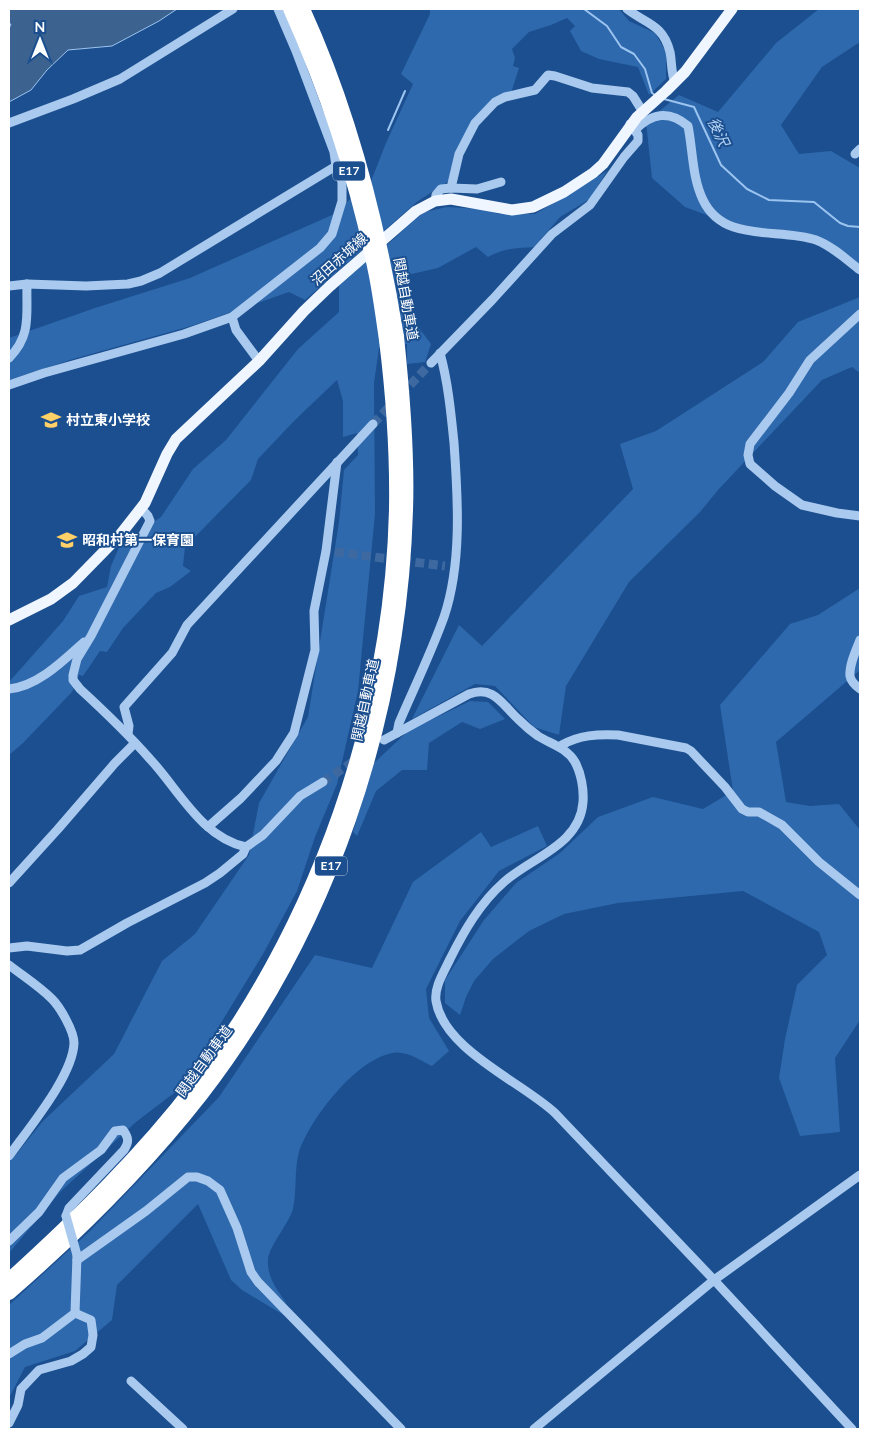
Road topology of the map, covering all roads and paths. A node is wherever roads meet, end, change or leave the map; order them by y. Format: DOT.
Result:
graph roads {
  1 [pos="233,9"];
  2 [pos="278,9"];
  3 [pos="290,9"];
  4 [pos="303,9"];
  5 [pos="628,9"];
  6 [pos="732,9"];
  7 [pos="670,87"];
  8 [pos="646,109"];
  9 [pos="9,123"];
  10 [pos="633,127"];
  11 [pos="336,166"];
  12 [pos="501,182"];
  13 [pos="451,188"];
  14 [pos="435,201"];
  15 [pos="860,270"];
  16 [pos="27,284"];
  17 [pos="9,286"];
  18 [pos="860,314"];
  19 [pos="232,317"];
  20 [pos="392,338"];
  21 [pos="440,353"];
  22 [pos="9,358"];
  23 [pos="259,361"];
  24 [pos="431,363"];
  25 [pos="9,385"];
  26 [pos="373,424"];
  27 [pos="337,462"];
  28 [pos="142,509"];
  29 [pos="860,516"];
  30 [pos="9,620"];
  31 [pos="91,636"];
  32 [pos="860,640"];
  33 [pos="860,689"];
  34 [pos="9,690"];
  35 [pos="397,733"];
  36 [pos="128,734"];
  37 [pos="384,740"];
  38 [pos="135,743"];
  39 [pos="561,748"];
  40 [pos="323,782"];
  41 [pos="208,827"];
  42 [pos="246,847"];
  43 [pos="9,882"];
  44 [pos="860,895"];
  45 [pos="9,948"];
  46 [pos="9,966"];
  47 [pos="9,1156"];
  48 [pos="860,1175"];
  49 [pos="9,1241"];
  50 [pos="77,1258"];
  51 [pos="9,1280"];
  52 [pos="714,1280"];
  53 [pos="9,1294"];
  54 [pos="75,1313"];
  55 [pos="9,1354"];
  56 [pos="130,1381"];
  57 [pos="9,1422"];
  58 [pos="183,1429"];
  59 [pos="402,1429"];
  60 [pos="534,1429"];
  61 [pos="852,1429"];
  1 -- 9 [label="street"];
  2 -- 11 [label="street"];
  3 -- 20 [label="highway, 関越自動車道 / E17, bridge"];
  4 -- 20 [label="highway, 関越自動車道 / E17, bridge"];
  5 -- 7 [label="street"];
  6 -- 7 [label="main road, 沼田赤城線"];
  7 -- 8 [label="main road, 沼田赤城線"];
  8 -- 10 [label="main road, 沼田赤城線"];
  8 -- 13 [label="street"];
  10 -- 14 [label="main road, 沼田赤城線"];
  10 -- 15 [label="street"];
  10 -- 21 [label="street"];
  11 -- 16 [label="street"];
  11 -- 19 [label="street"];
  12 -- 13 [label="street"];
  13 -- 14 [label="street"];
  14 -- 23 [label="main road, 沼田赤城線"];
  16 -- 17 [label="street"];
  16 -- 22 [label="street"];
  18 -- 29 [label="street"];
  19 -- 23 [label="street"];
  19 -- 25 [label="street"];
  20 -- 51 [label="highway, 関越自動車道 / E17"];
  20 -- 53 [label="highway, 関越自動車道 / E17"];
  21 -- 24 [label="street"];
  21 -- 35 [label="street"];
  23 -- 28 [label="main road, 沼田赤城線"];
  26 -- 27 [label="street"];
  27 -- 36 [label="street"];
  27 -- 41 [label="street"];
  28 -- 30 [label="main road, 沼田赤城線"];
  28 -- 31 [label="street"];
  31 -- 34 [label="street"];
  31 -- 36 [label="street"];
  32 -- 33 [label="street"];
  35 -- 37 [label="street"];
  35 -- 39 [label="street"];
  36 -- 38 [label="street"];
  38 -- 41 [label="street"];
  38 -- 43 [label="street"];
  39 -- 44 [label="street"];
  39 -- 52 [label="street"];
  40 -- 42 [label="street"];
  41 -- 42 [label="street"];
  42 -- 45 [label="street"];
  46 -- 47 [label="street"];
  48 -- 52 [label="street"];
  49 -- 50 [label="street, bridge"];
  50 -- 54 [label="street"];
  50 -- 59 [label="street"];
  52 -- 60 [label="street"];
  52 -- 61 [label="street"];
  54 -- 55 [label="street"];
  54 -- 57 [label="street"];
  56 -- 58 [label="street"];
}
